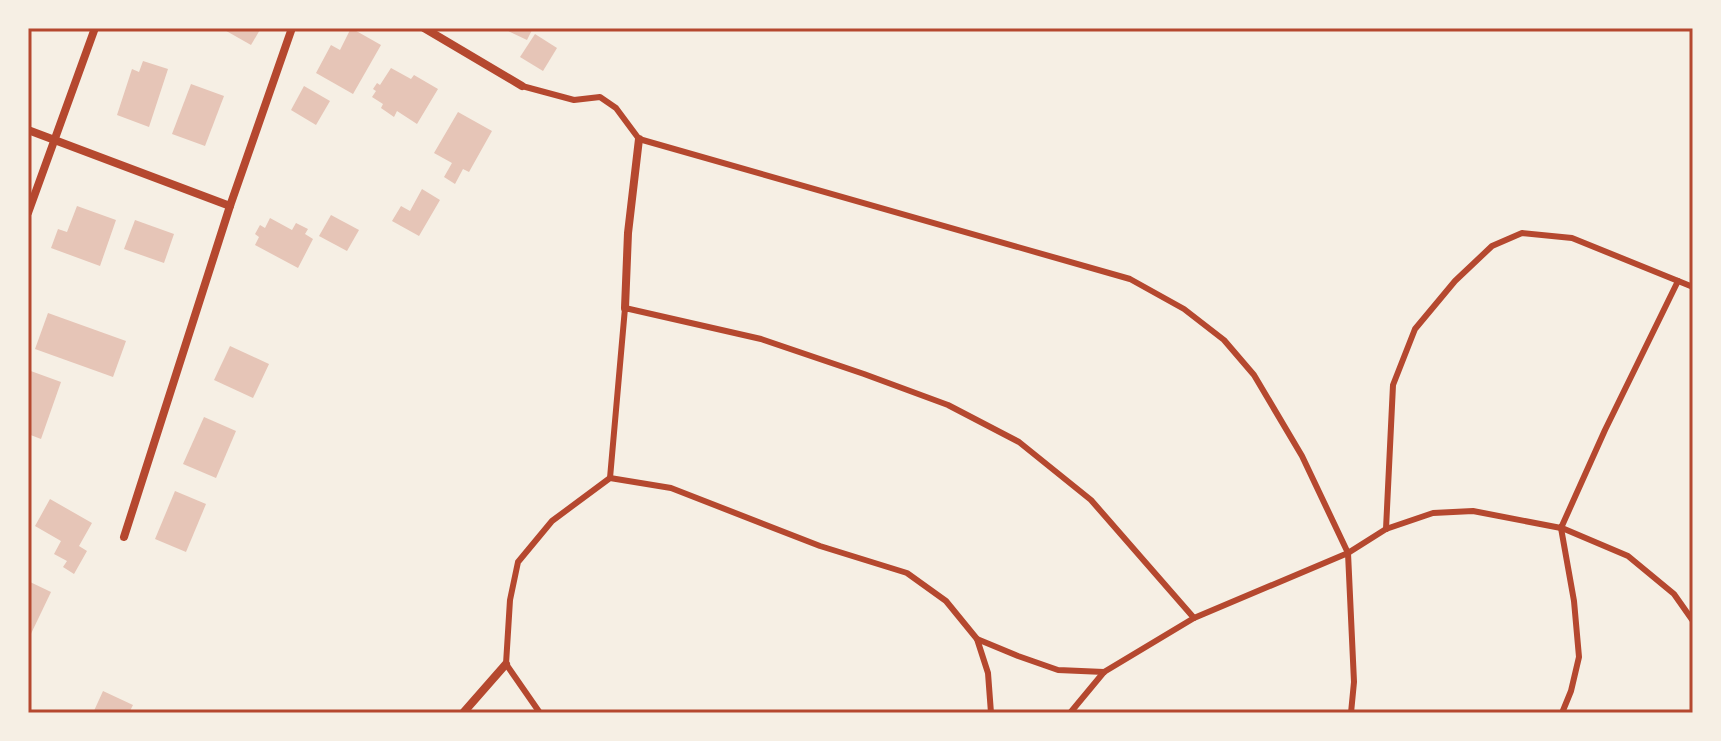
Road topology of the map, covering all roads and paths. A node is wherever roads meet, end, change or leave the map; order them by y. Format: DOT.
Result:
graph roads {
  1 [pos="95,28"];
  2 [pos="292,28"];
  3 [pos="429,29"];
  4 [pos="522,86"];
  5 [pos="28,130"];
  6 [pos="639,139"];
  7 [pos="54,140"];
  8 [pos="230,206"];
  9 [pos="28,213"];
  10 [pos="1678,281"];
  11 [pos="1693,287"];
  12 [pos="625,308"];
  13 [pos="610,478"];
  14 [pos="1561,528"];
  15 [pos="1386,529"];
  16 [pos="124,537"];
  17 [pos="1348,553"];
  18 [pos="1194,618"];
  19 [pos="1693,621"];
  20 [pos="977,639"];
  21 [pos="506,664"];
  22 [pos="1104,672"];
  23 [pos="463,713"];
  24 [pos="540,713"];
  25 [pos="991,713"];
  26 [pos="1070,713"];
  27 [pos="1351,713"];
  28 [pos="1562,713"];
  1 -- 7 [label="street"];
  2 -- 8 [label="street"];
  3 -- 4 [label="street"];
  4 -- 6 [label="lane"];
  5 -- 7 [label="street"];
  6 -- 12 [label="street"];
  6 -- 17 [label="lane"];
  7 -- 8 [label="street"];
  7 -- 9 [label="street"];
  8 -- 16 [label="street"];
  10 -- 11 [label="lane"];
  10 -- 14 [label="lane"];
  10 -- 15 [label="lane"];
  12 -- 13 [label="lane"];
  12 -- 18 [label="lane"];
  13 -- 20 [label="lane"];
  13 -- 21 [label="lane"];
  14 -- 15 [label="lane"];
  14 -- 19 [label="lane"];
  14 -- 28 [label="lane"];
  15 -- 17 [label="lane"];
  17 -- 18 [label="lane"];
  17 -- 27 [label="lane"];
  18 -- 22 [label="lane"];
  20 -- 22 [label="lane"];
  20 -- 25 [label="lane"];
  21 -- 23 [label="street"];
  21 -- 24 [label="lane"];
  22 -- 26 [label="lane"];
}
